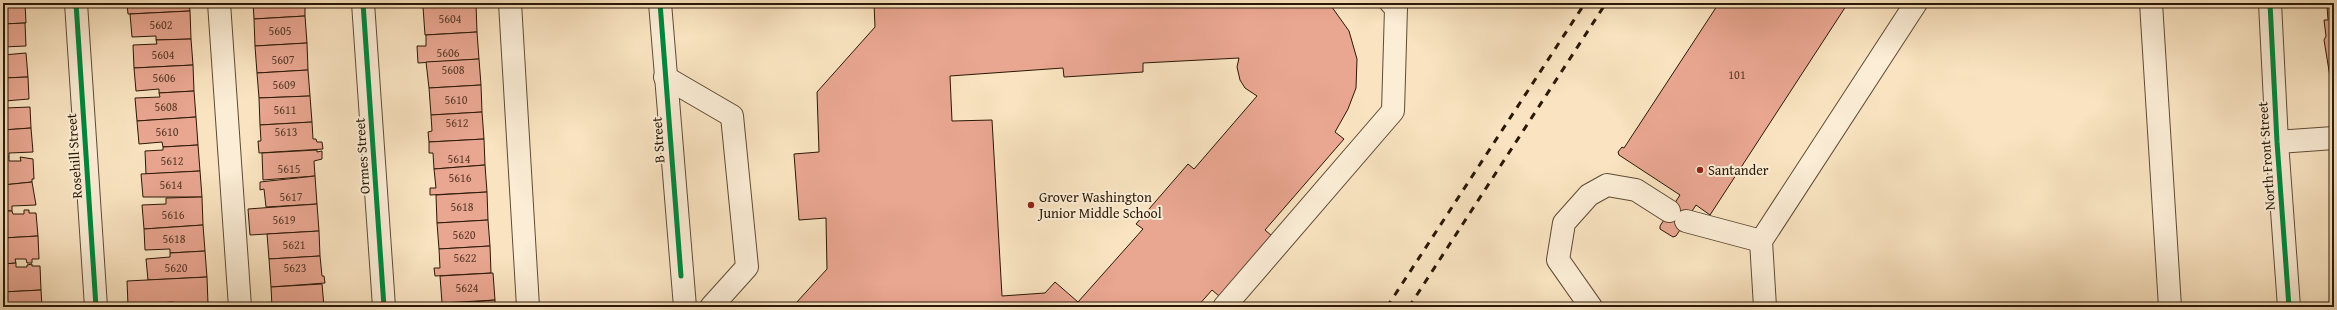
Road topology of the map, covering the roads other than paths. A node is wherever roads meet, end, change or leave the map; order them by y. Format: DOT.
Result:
graph roads {
  1 [pos="76,3"];
  2 [pos="219,3"];
  3 [pos="363,3"];
  4 [pos="510,3"];
  5 [pos="660,3"];
  6 [pos="1390,3"];
  7 [pos="1916,3"];
  8 [pos="2151,3"];
  9 [pos="2270,3"];
  10 [pos="665,77"];
  11 [pos="2334,138"];
  12 [pos="2277,142"];
  13 [pos="1761,241"];
  14 [pos="96,307"];
  15 [pos="240,307"];
  16 [pos="384,307"];
  17 [pos="528,307"];
  18 [pos="685,307"];
  19 [pos="711,307"];
  20 [pos="1224,307"];
  21 [pos="1591,307"];
  22 [pos="1765,307"];
  23 [pos="2170,307"];
  24 [pos="2289,307"];
  1 -- 14 [label="street, Rosehill Street"];
  2 -- 15 [label="street"];
  3 -- 16 [label="street, Ormes Street"];
  4 -- 17 [label="street"];
  5 -- 10 [label="street, B Street"];
  6 -- 20 [label="street"];
  7 -- 13 [label="street"];
  8 -- 23 [label="street"];
  9 -- 12 [label="street, North Front Street"];
  10 -- 18 [label="street, B Street"];
  10 -- 19 [label="street"];
  11 -- 12 [label="street"];
  12 -- 24 [label="street, North Front Street"];
  13 -- 21 [label="street"];
  13 -- 22 [label="street"];
}
